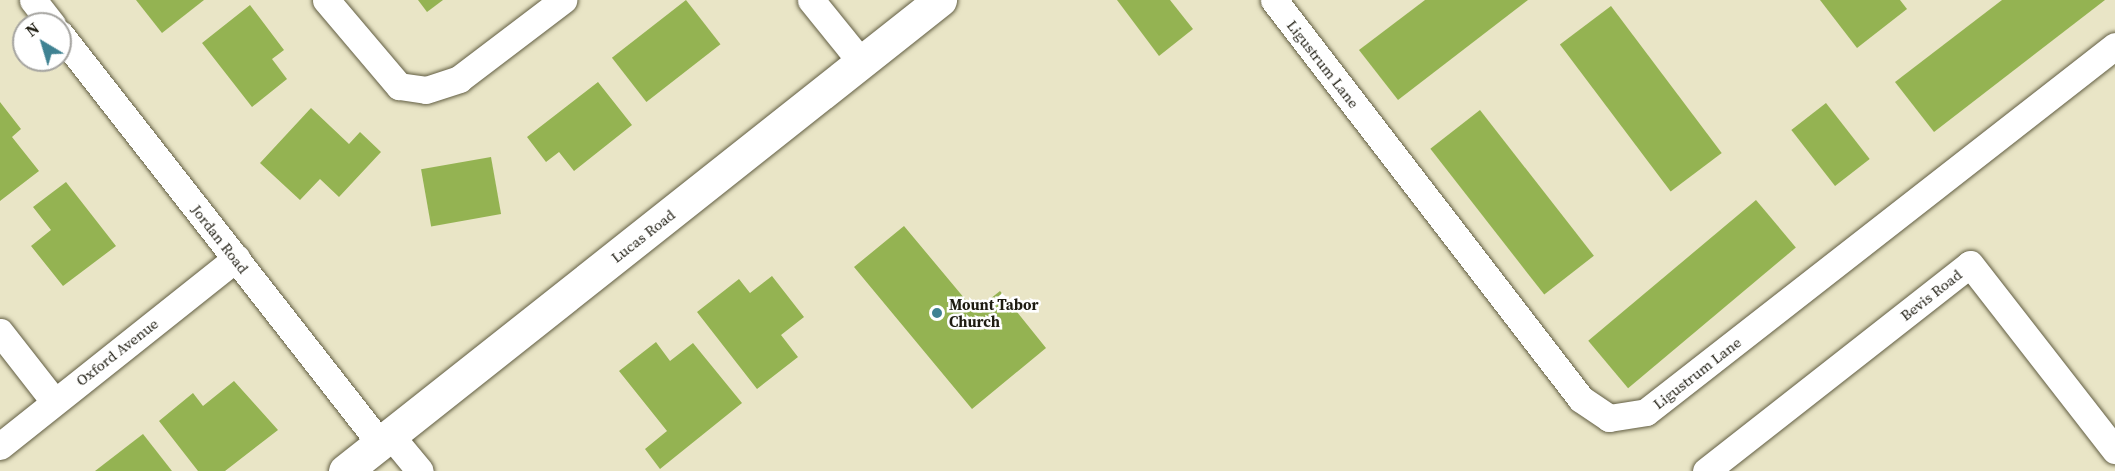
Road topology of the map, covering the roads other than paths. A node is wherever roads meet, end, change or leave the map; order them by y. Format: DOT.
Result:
graph roads {
  1 [pos="33,0"];
  2 [pos="326,0"];
  3 [pos="563,0"];
  4 [pos="811,0"];
  5 [pos="940,0"];
  6 [pos="1274,0"];
  7 [pos="42,12"];
  8 [pos="2115,46"];
  9 [pos="72,49"];
  10 [pos="862,63"];
  11 [pos="236,258"];
  12 [pos="0,332"];
  13 [pos="54,401"];
  14 [pos="385,440"];
  15 [pos="0,446"];
  16 [pos="2115,450"];
  17 [pos="345,471"];
  18 [pos="420,471"];
  19 [pos="1706,471"];
  1 -- 7 [label="street"];
  2 -- 3 [label="street"];
  4 -- 10 [label="street"];
  5 -- 10 [label="street, Lucas Road"];
  6 -- 8 [label="street, Ligustrum Lane"];
  9 -- 11 [label="street, Jordan Road"];
  10 -- 14 [label="street, Lucas Road"];
  11 -- 13 [label="street, Oxford Avenue"];
  11 -- 14 [label="street, Jordan Road"];
  12 -- 13 [label="street"];
  13 -- 15 [label="street, Oxford Avenue"];
  14 -- 17 [label="street, Lucas Road"];
  14 -- 18 [label="street"];
  16 -- 19 [label="street, Bevis Road"];
}
